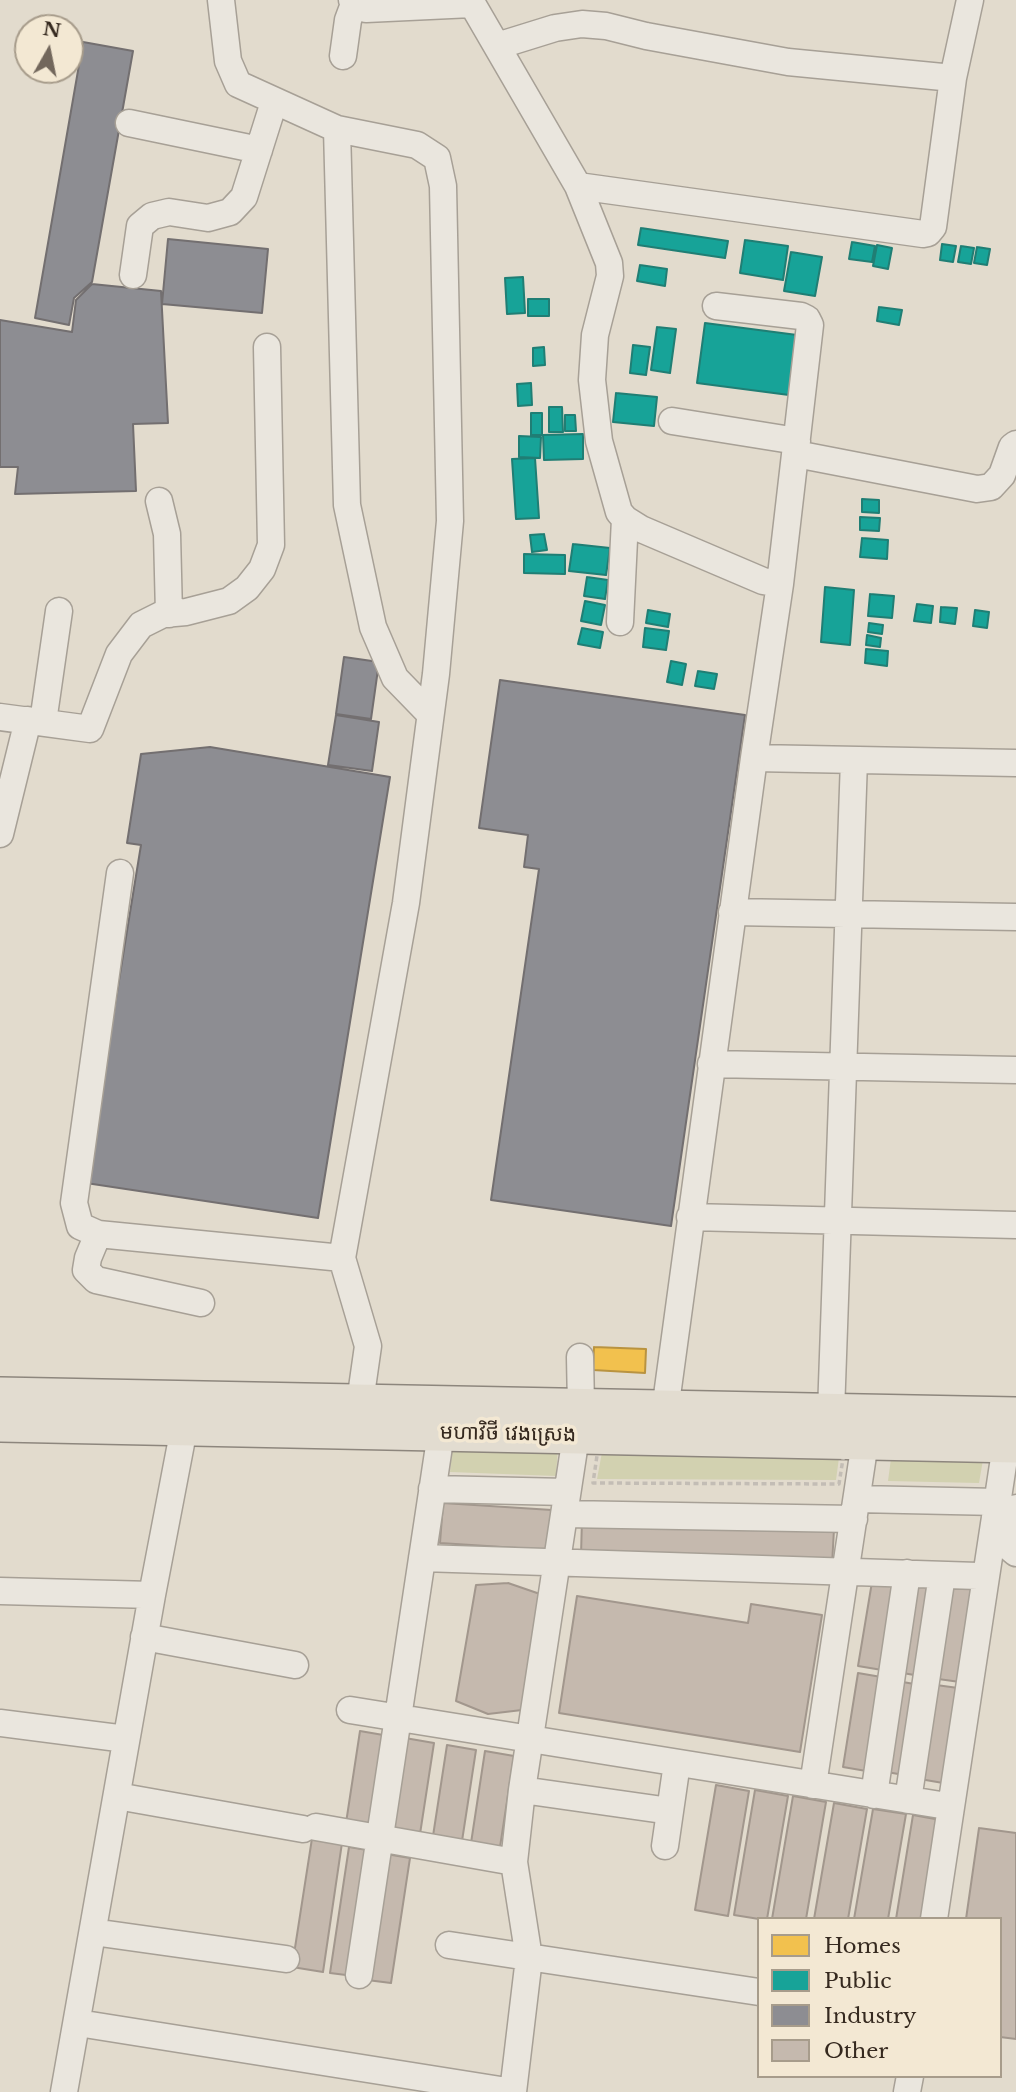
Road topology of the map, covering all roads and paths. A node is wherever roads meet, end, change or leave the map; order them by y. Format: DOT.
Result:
graph roads {
  1 [pos="221,0"];
  2 [pos="970,0"];
  3 [pos="353,2"];
  4 [pos="471,2"];
  5 [pos="497,46"];
  6 [pos="343,56"];
  7 [pos="953,78"];
  8 [pos="274,102"];
  9 [pos="129,123"];
  10 [pos="337,129"];
  11 [pos="259,150"];
  12 [pos="578,186"];
  13 [pos="133,275"];
  14 [pos="716,306"];
  15 [pos="267,347"];
  16 [pos="672,421"];
  17 [pos="1016,444"];
  18 [pos="796,447"];
  19 [pos="159,501"];
  20 [pos="625,519"];
  21 [pos="780,584"];
  22 [pos="59,611"];
  23 [pos="169,614"];
  24 [pos="620,622"];
  25 [pos="430,714"];
  26 [pos="0,717"];
  27 [pos="35,721"];
  28 [pos="754,758"];
  29 [pos="854,760"];
  30 [pos="1016,763"];
  31 [pos="0,831"];
  32 [pos="120,873"];
  33 [pos="732,912"];
  34 [pos="849,914"];
  35 [pos="1016,917"];
  36 [pos="711,1063"];
  37 [pos="843,1066"];
  38 [pos="1016,1070"];
  39 [pos="690,1217"];
  40 [pos="838,1220"];
  41 [pos="1016,1225"];
  42 [pos="98,1234"];
  43 [pos="342,1258"];
  44 [pos="201,1303"];
  45 [pos="580,1357"];
  46 [pos="0,1395"];
  47 [pos="831,1412"];
  48 [pos="360,1417"];
  49 [pos="578,1421"];
  50 [pos="663,1423"];
  51 [pos="0,1424"];
  52 [pos="184,1427"];
  53 [pos="441,1433"];
  54 [pos="1013,1435"];
  55 [pos="865,1442"];
  56 [pos="432,1489"];
  57 [pos="566,1503"];
  58 [pos="1007,1505"];
  59 [pos="855,1509"];
  60 [pos="1016,1553"];
  61 [pos="422,1558"];
  62 [pos="557,1562"];
  63 [pos="846,1571"];
  64 [pos="907,1573"];
  65 [pos="942,1575"];
  66 [pos="978,1576"];
  67 [pos="0,1591"];
  68 [pos="152,1595"];
  69 [pos="144,1637"];
  70 [pos="295,1665"];
  71 [pos="350,1710"];
  72 [pos="398,1718"];
  73 [pos="0,1723"];
  74 [pos="127,1739"];
  75 [pos="530,1739"];
  76 [pos="677,1763"];
  77 [pos="813,1785"];
  78 [pos="522,1790"];
  79 [pos="874,1794"];
  80 [pos="117,1796"];
  81 [pos="908,1800"];
  82 [pos="947,1806"];
  83 [pos="670,1811"];
  84 [pos="380,1839"];
  85 [pos="666,1846"];
  86 [pos="514,1862"];
  87 [pos="934,1917"];
  88 [pos="93,1932"];
  89 [pos="449,1945"];
  90 [pos="529,1958"];
  91 [pos="286,1959"];
  92 [pos="359,1975"];
  93 [pos="757,1992"];
  94 [pos="78,2023"];
  95 [pos="64,2092"];
  1 -- 8 [label="street"];
  2 -- 7 [label="street"];
  3 -- 4 [label="street"];
  3 -- 6 [label="street"];
  4 -- 5 [label="street"];
  5 -- 7 [label="street"];
  5 -- 12 [label="street"];
  7 -- 12 [label="street"];
  8 -- 10 [label="street"];
  8 -- 11 [label="street"];
  9 -- 11 [label="street"];
  10 -- 25 [label="street"];
  10 -- 25 [label="street"];
  11 -- 13 [label="street"];
  12 -- 20 [label="street"];
  14 -- 18 [label="street"];
  15 -- 23 [label="street"];
  16 -- 18 [label="street"];
  17 -- 18 [label="street"];
  18 -- 21 [label="street"];
  19 -- 23 [label="street"];
  20 -- 21 [label="street"];
  20 -- 24 [label="street"];
  21 -- 28 [label="street"];
  22 -- 27 [label="street"];
  23 -- 27 [label="street"];
  25 -- 43 [label="street"];
  26 -- 27 [label="street"];
  27 -- 31 [label="street"];
  28 -- 29 [label="street"];
  28 -- 33 [label="street"];
  29 -- 30 [label="street"];
  29 -- 34 [label="street"];
  32 -- 42 [label="street"];
  33 -- 34 [label="street"];
  33 -- 36 [label="street"];
  34 -- 35 [label="street"];
  34 -- 37 [label="street"];
  36 -- 37 [label="street"];
  36 -- 39 [label="street"];
  37 -- 38 [label="street"];
  37 -- 40 [label="street"];
  39 -- 40 [label="street"];
  39 -- 50 [label="street"];
  40 -- 41 [label="street"];
  40 -- 47 [label="street"];
  42 -- 43 [label="street"];
  42 -- 44 [label="street"];
  43 -- 48 [label="street"];
  45 -- 49 [label="street"];
  46 -- 48 [label="main road, មហាវិថី វេងស្រេង"];
  47 -- 50 [label="main road, មហាវិថី វេងស្រេង"];
  47 -- 54 [label="main road, មហាវិថី វេងស្រេង"];
  48 -- 49 [label="main road, មហាវិថី វេងស្រេង"];
  48 -- 52 [label="main road, មហាវិថី វេងស្រេង"];
  48 -- 53 [label="main road, មហាវិថី វេងស្រេង"];
  49 -- 50 [label="main road, មហាវិថី វេងស្រេង"];
  49 -- 53 [label="main road, មហាវិថី វេងស្រេង"];
  49 -- 57 [label="street"];
  50 -- 55 [label="main road, មហាវិថី វេងស្រេង"];
  51 -- 52 [label="main road, មហាវិថី វេងស្រេង"];
  52 -- 68 [label="street"];
  53 -- 56 [label="street"];
  54 -- 55 [label="main road, មហាវិថី វេងស្រេង"];
  54 -- 58 [label="street"];
  55 -- 59 [label="street"];
  56 -- 57 [label="street"];
  56 -- 61 [label="street"];
  57 -- 59 [label="street"];
  57 -- 62 [label="street"];
  58 -- 59 [label="street"];
  58 -- 60 [label="street"];
  58 -- 87 [label="street"];
  59 -- 63 [label="street"];
  61 -- 62 [label="street"];
  61 -- 72 [label="street"];
  62 -- 63 [label="street"];
  62 -- 75 [label="street"];
  63 -- 64 [label="street"];
  63 -- 77 [label="street"];
  64 -- 65 [label="street"];
  64 -- 79 [label="street"];
  65 -- 66 [label="street"];
  65 -- 81 [label="street"];
  67 -- 68 [label="street"];
  68 -- 69 [label="street"];
  69 -- 70 [label="street"];
  69 -- 74 [label="street"];
  71 -- 72 [label="street"];
  72 -- 75 [label="street"];
  72 -- 84 [label="street"];
  73 -- 74 [label="street"];
  74 -- 80 [label="street"];
  75 -- 76 [label="street"];
  75 -- 78 [label="street"];
  76 -- 77 [label="street"];
  76 -- 83 [label="street"];
  77 -- 79 [label="street"];
  78 -- 83 [label="street"];
  78 -- 86 [label="street"];
  79 -- 81 [label="street"];
  80 -- 84 [label="street"];
  80 -- 88 [label="street"];
  81 -- 82 [label="street"];
  83 -- 85 [label="street"];
  84 -- 86 [label="street"];
  84 -- 92 [label="street"];
  86 -- 90 [label="street"];
  88 -- 91 [label="street"];
  88 -- 94 [label="street"];
  89 -- 90 [label="street"];
  90 -- 93 [label="street"];
  90 -- 94 [label="street"];
  94 -- 95 [label="street"];
}
